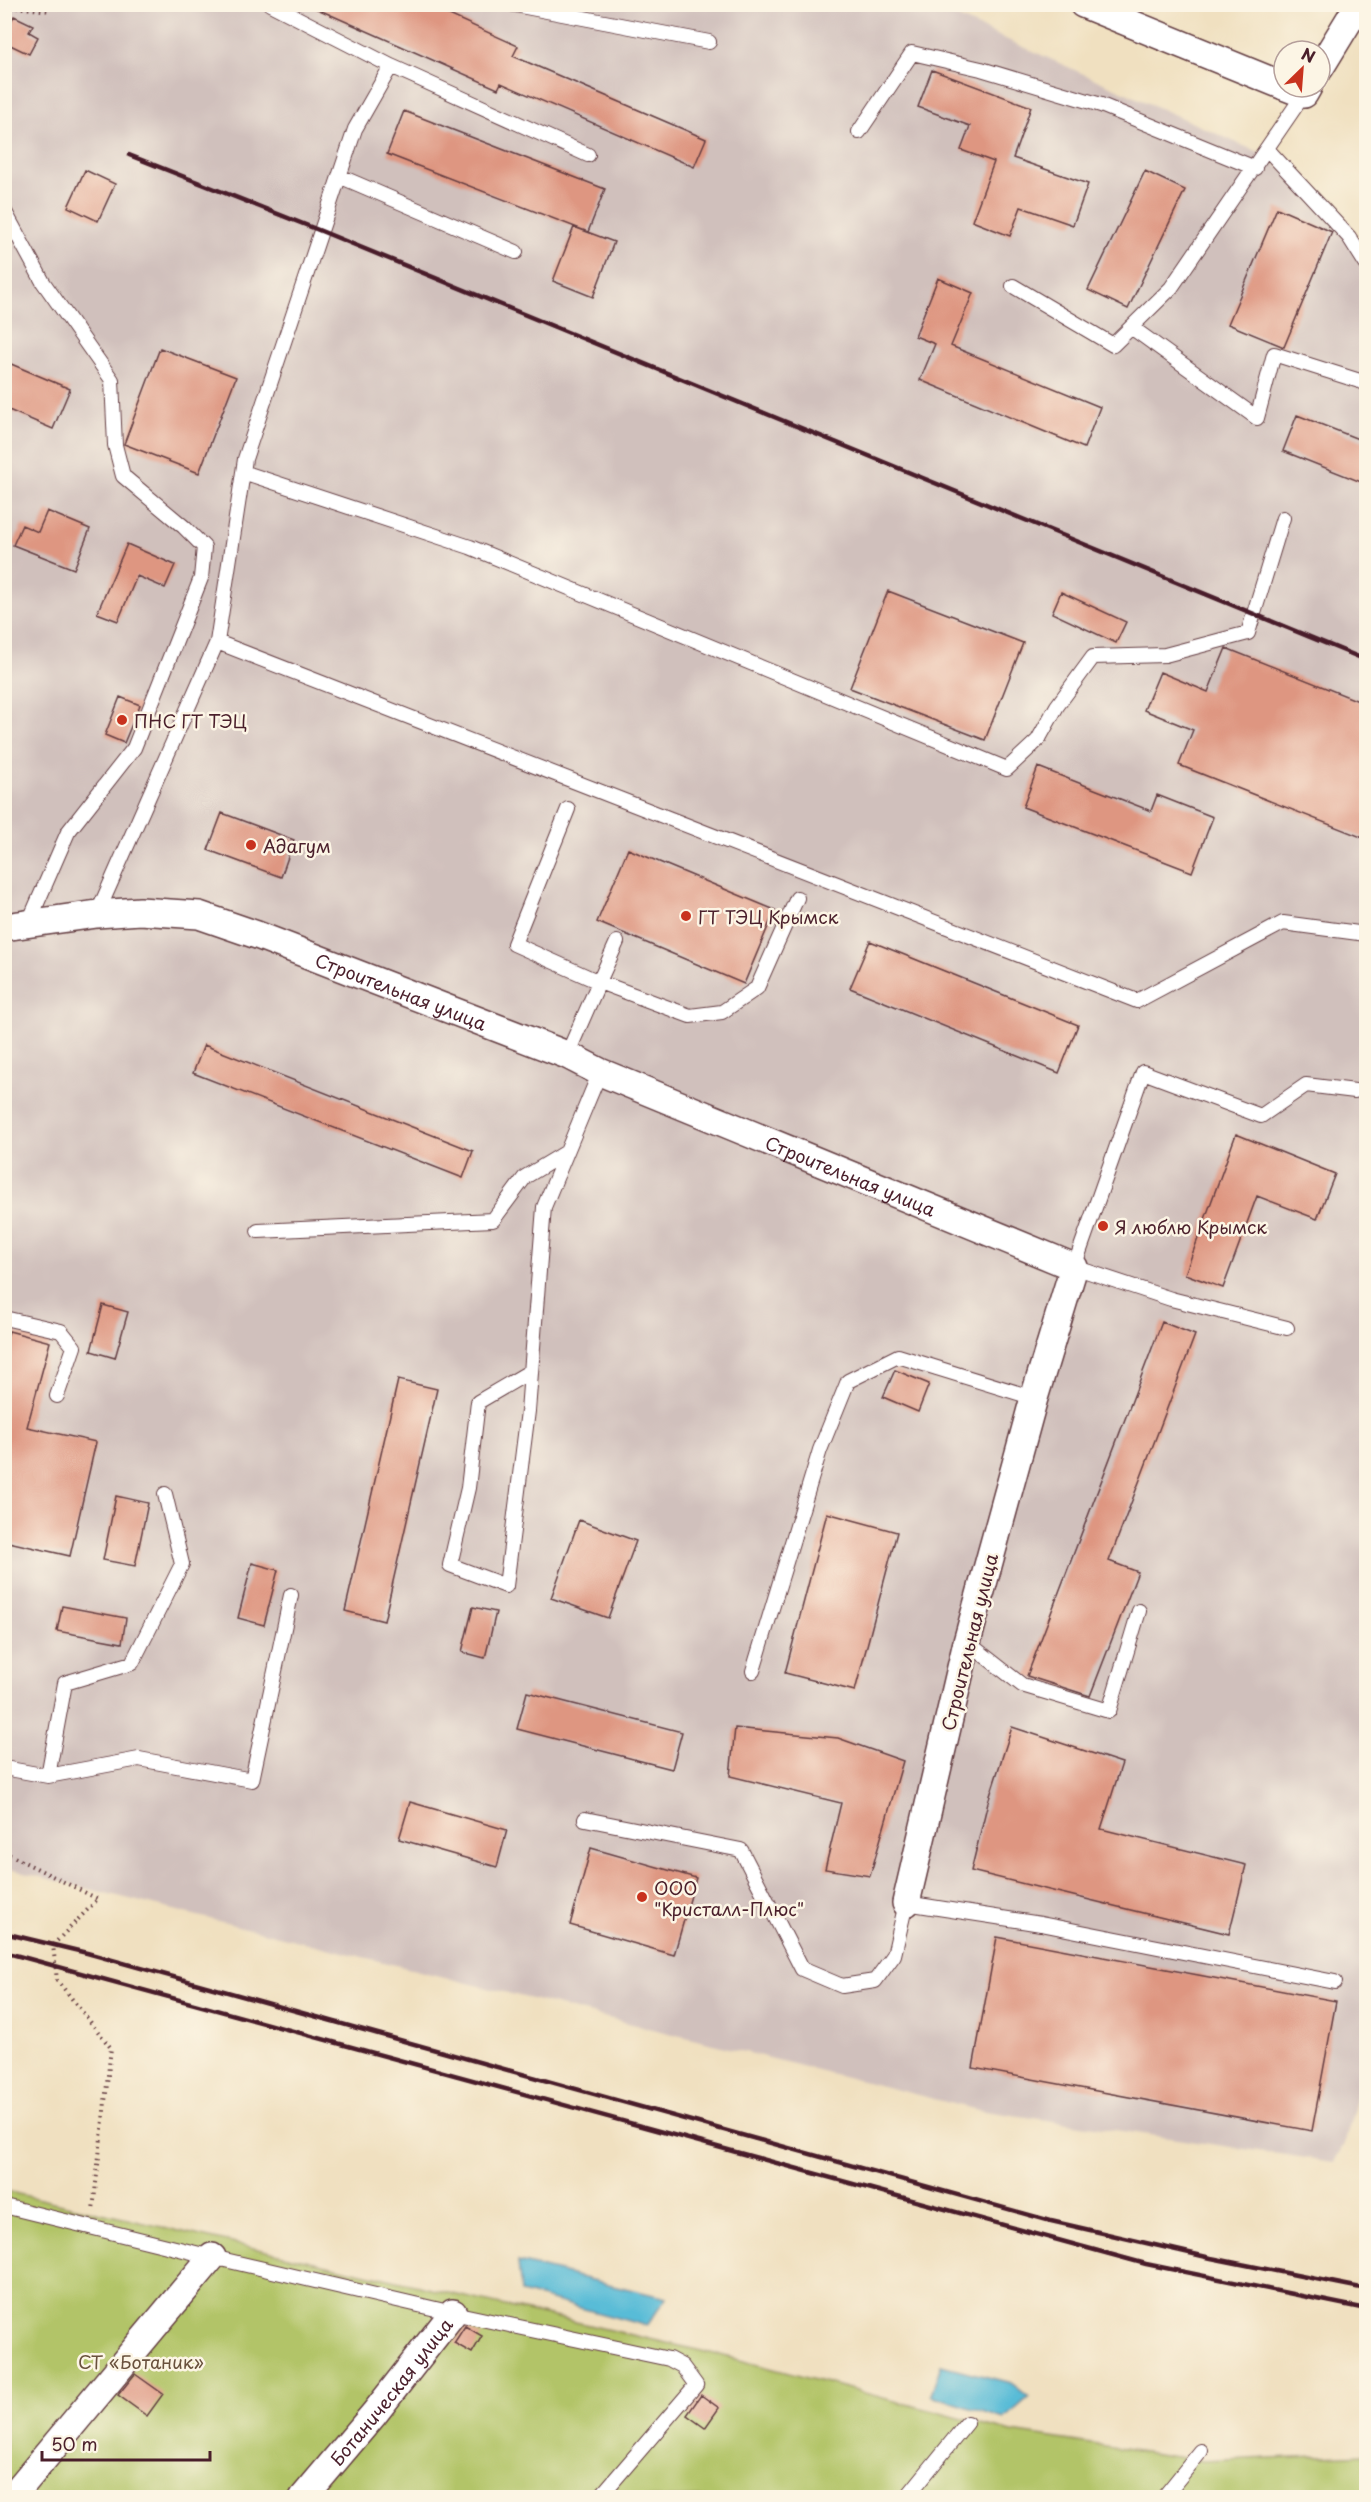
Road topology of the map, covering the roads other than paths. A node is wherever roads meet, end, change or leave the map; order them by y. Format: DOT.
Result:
graph roads {
  1 [pos="270,4"];
  2 [pos="510,4"];
  3 [pos="1083,4"];
  4 [pos="1363,5"];
  5 [pos="710,42"];
  6 [pos="1332,50"];
  7 [pos="391,66"];
  8 [pos="1272,80"];
  9 [pos="1290,99"];
  10 [pos="859,132"];
  11 [pos="1268,149"];
  12 [pos="588,155"];
  13 [pos="1255,168"];
  14 [pos="339,176"];
  15 [pos="5,213"];
  16 [pos="516,252"];
  17 [pos="1366,264"];
  18 [pos="1013,286"];
  19 [pos="1131,327"];
  20 [pos="1366,383"];
  21 [pos="243,472"];
  22 [pos="1283,518"];
  23 [pos="217,642"];
  24 [pos="568,809"];
  25 [pos="797,898"];
  26 [pos="97,914"];
  27 [pos="16,926"];
  28 [pos="1366,934"];
  29 [pos="617,942"];
  30 [pos="599,982"];
  31 [pos="567,1055"];
  32 [pos="600,1072"];
  33 [pos="1355,1091"];
  34 [pos="566,1153"];
  35 [pos="258,1231"];
  36 [pos="1074,1267"];
  37 [pos="4,1318"];
  38 [pos="1287,1328"];
  39 [pos="531,1371"];
  40 [pos="57,1396"];
  41 [pos="1034,1398"];
  42 [pos="165,1494"];
  43 [pos="291,1595"];
  44 [pos="1139,1611"];
  45 [pos="967,1642"];
  46 [pos="753,1671"];
  47 [pos="4,1768"];
  48 [pos="48,1776"];
  49 [pos="585,1819"];
  50 [pos="906,1903"];
  51 [pos="1335,1982"];
  52 [pos="4,2206"];
  53 [pos="212,2257"];
  54 [pos="453,2313"];
  55 [pos="967,2423"];
  56 [pos="1201,2451"];
  57 [pos="11,2498"];
  58 [pos="303,2498"];
  59 [pos="599,2498"];
  60 [pos="906,2498"];
  61 [pos="1163,2498"];
  1 -- 7 [label="lane"];
  2 -- 5 [label="lane"];
  3 -- 8 [label="street"];
  4 -- 6 [label="street"];
  7 -- 12 [label="lane"];
  7 -- 14 [label="lane"];
  9 -- 11 [label="lane"];
  10 -- 13 [label="lane"];
  11 -- 13 [label="lane"];
  11 -- 17 [label="lane"];
  13 -- 19 [label="lane"];
  14 -- 16 [label="lane"];
  14 -- 21 [label="lane"];
  15 -- 27 [label="lane"];
  18 -- 19 [label="lane"];
  19 -- 20 [label="lane"];
  21 -- 22 [label="lane"];
  21 -- 23 [label="lane"];
  23 -- 26 [label="lane"];
  23 -- 28 [label="lane"];
  24 -- 30 [label="lane"];
  25 -- 30 [label="lane"];
  26 -- 27 [label="street, Строительная улица"];
  26 -- 31 [label="street, Строительная улица"];
  29 -- 30 [label="lane"];
  30 -- 31 [label="lane"];
  31 -- 32 [label="street, Строительная улица"];
  32 -- 34 [label="lane"];
  32 -- 36 [label="street, Строительная улица"];
  33 -- 36 [label="lane"];
  34 -- 35 [label="lane"];
  34 -- 39 [label="lane"];
  36 -- 38 [label="lane"];
  36 -- 41 [label="street, Строительная улица"];
  37 -- 40 [label="lane"];
  39 -- 39 [label="lane"];
  41 -- 45 [label="street, Строительная улица"];
  41 -- 46 [label="lane"];
  42 -- 48 [label="lane"];
  43 -- 48 [label="lane"];
  44 -- 45 [label="lane"];
  45 -- 50 [label="street, Строительная улица"];
  47 -- 48 [label="lane"];
  49 -- 50 [label="lane"];
  50 -- 51 [label="lane"];
  52 -- 53 [label="lane"];
  53 -- 54 [label="lane"];
  53 -- 57 [label="street"];
  54 -- 58 [label="street, Ботаническая улица"];
  54 -- 59 [label="lane"];
  55 -- 60 [label="lane"];
  56 -- 61 [label="lane"];
}
